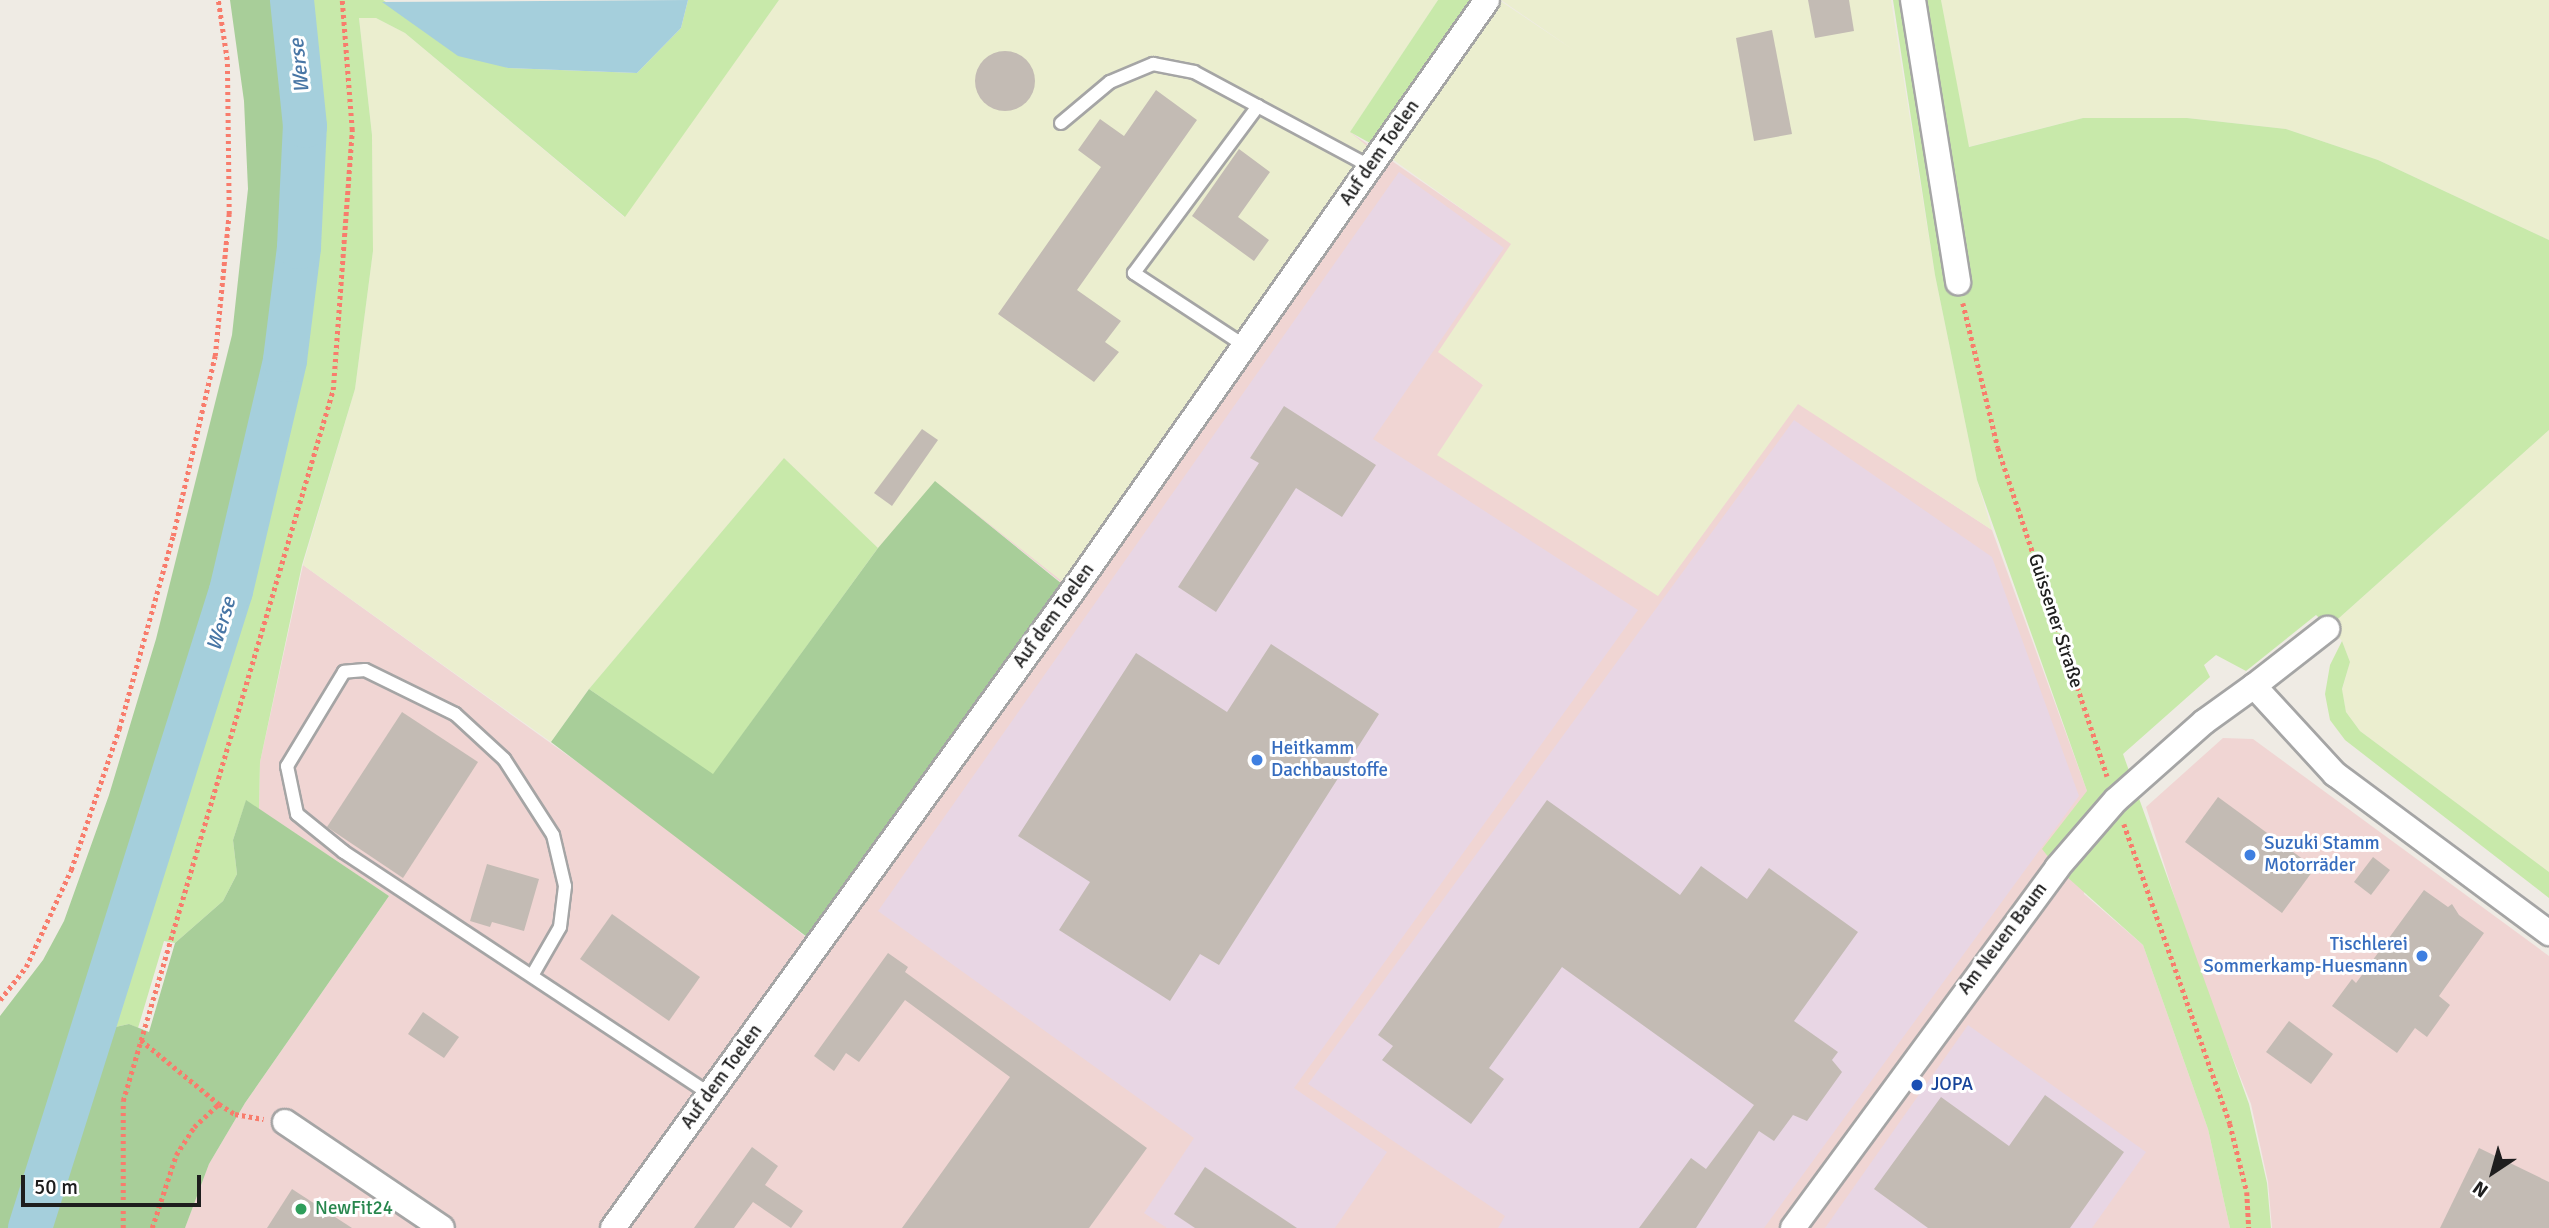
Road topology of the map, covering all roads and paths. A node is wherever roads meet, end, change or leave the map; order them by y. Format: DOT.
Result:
graph roads {
  1 [pos="218,0"];
  2 [pos="342,0"];
  3 [pos="1487,0"];
  4 [pos="1913,0"];
  5 [pos="1258,106"];
  6 [pos="1061,122"];
  7 [pos="1371,167"];
  8 [pos="1958,282"];
  9 [pos="1245,346"];
  10 [pos="2327,629"];
  11 [pos="2254,687"];
  12 [pos="2116,800"];
  13 [pos="2549,933"];
  14 [pos="533,974"];
  15 [pos="0,1000"];
  16 [pos="141,1040"];
  17 [pos="710,1094"];
  18 [pos="219,1104"];
  19 [pos="285,1122"];
  20 [pos="123,1228"];
  21 [pos="152,1228"];
  22 [pos="442,1228"];
  23 [pos="613,1228"];
  24 [pos="1793,1228"];
  25 [pos="2249,1228"];
  1 -- 15 [label="path"];
  2 -- 16 [label="path"];
  3 -- 7 [label="street, Auf dem Toelen"];
  4 -- 8 [label="street"];
  5 -- 6 [label="lane"];
  5 -- 7 [label="lane"];
  5 -- 9 [label="lane"];
  7 -- 9 [label="street, Auf dem Toelen"];
  8 -- 12 [label="path, Guissener Straße"];
  9 -- 17 [label="street, Auf dem Toelen"];
  10 -- 11 [label="street, Am Neuen Baum"];
  11 -- 12 [label="street, Am Neuen Baum"];
  11 -- 13 [label="street"];
  12 -- 24 [label="street, Am Neuen Baum"];
  12 -- 25 [label="path, Guissener Straße"];
  14 -- 14 [label="lane"];
  14 -- 17 [label="lane"];
  16 -- 18 [label="path"];
  16 -- 20 [label="path"];
  17 -- 23 [label="street, Auf dem Toelen"];
  18 -- 19 [label="path"];
  18 -- 21 [label="path"];
  19 -- 22 [label="street"];
}
